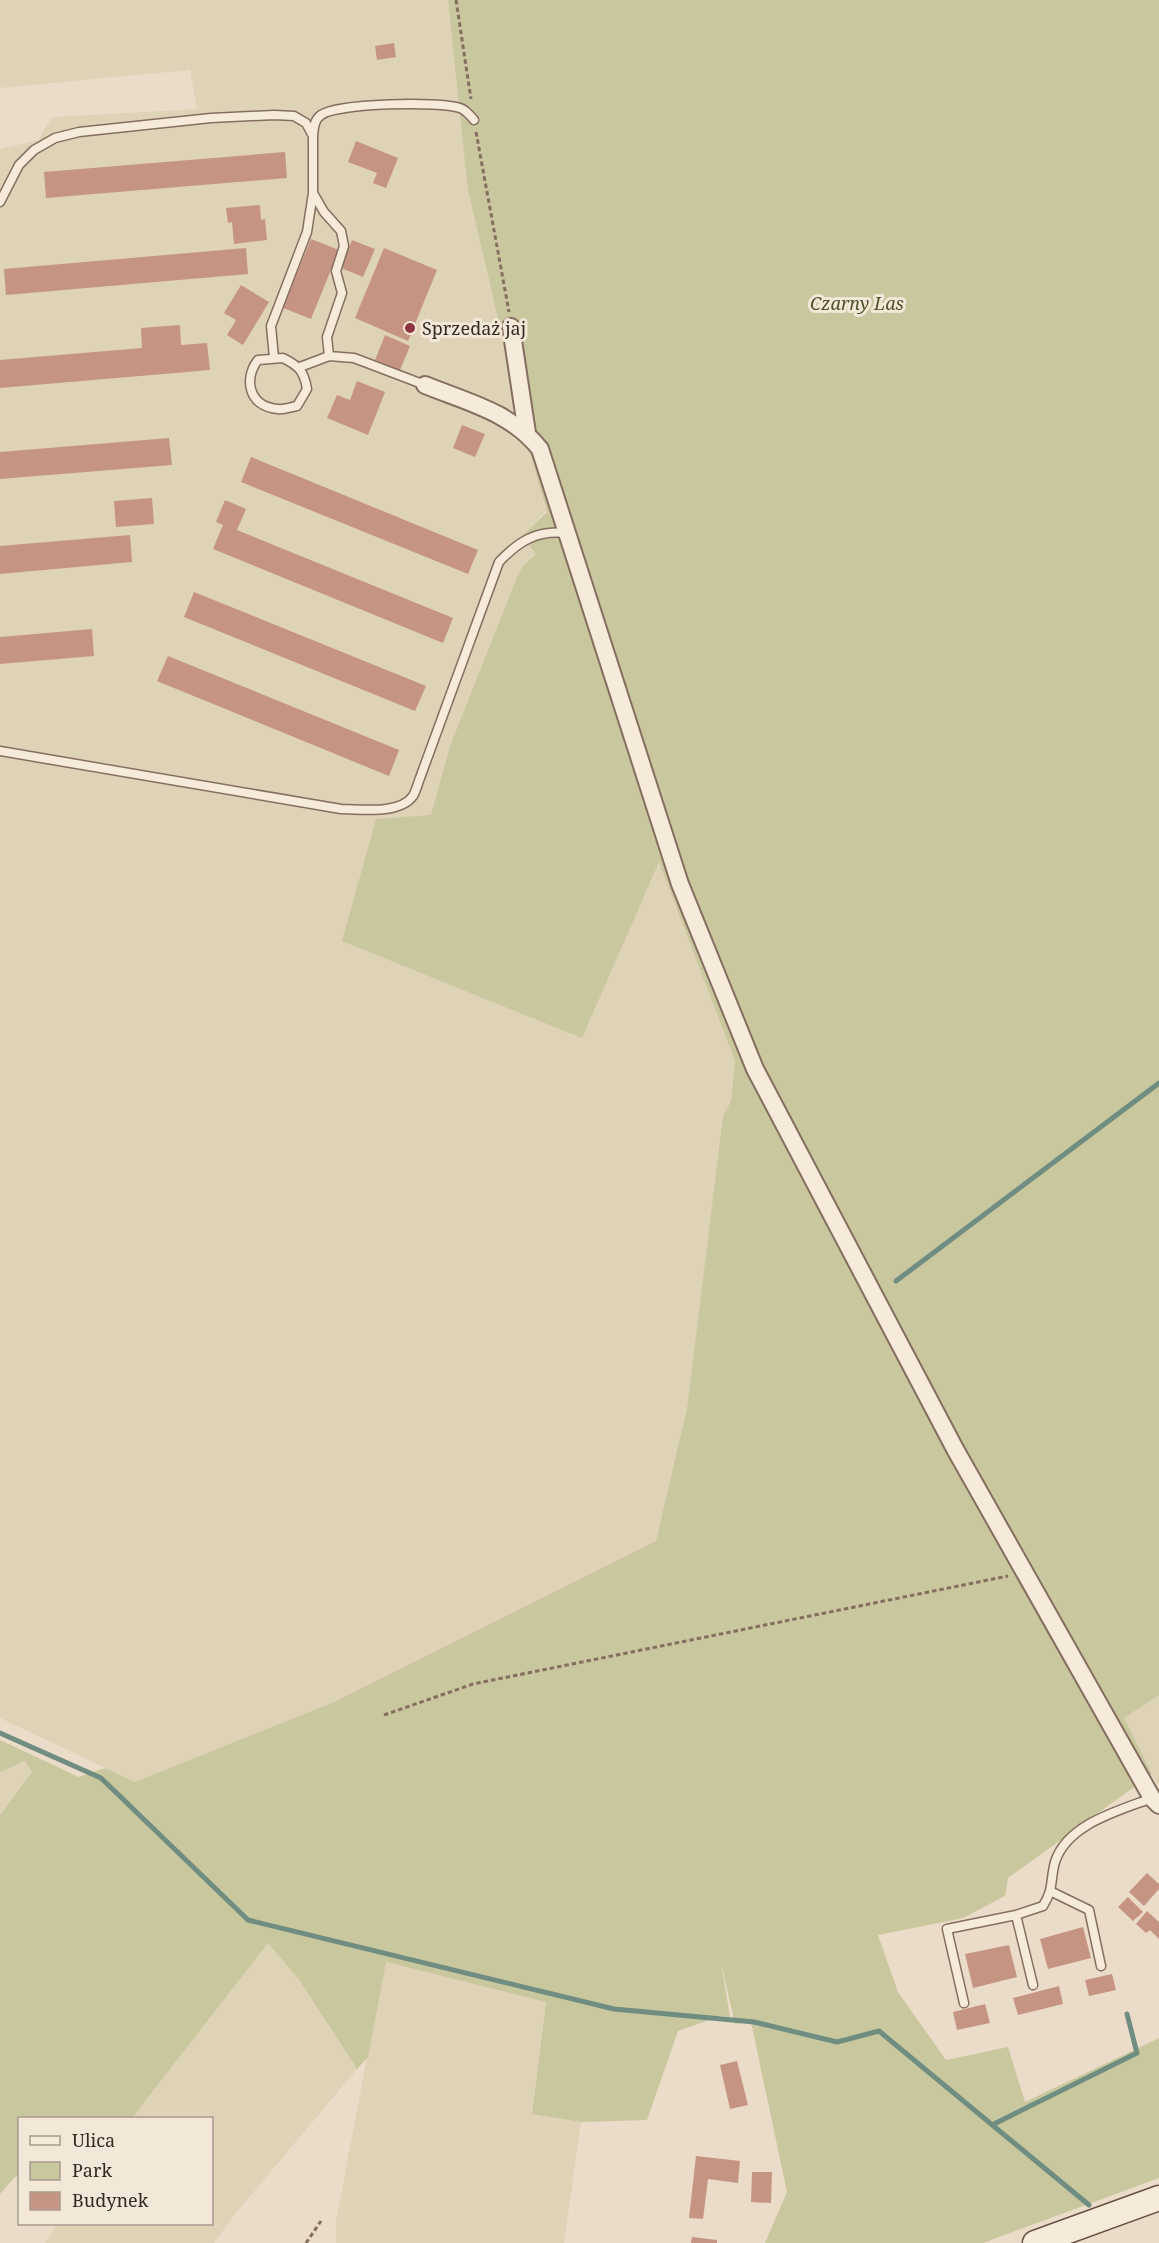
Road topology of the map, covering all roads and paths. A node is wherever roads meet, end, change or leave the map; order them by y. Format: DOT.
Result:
graph roads {
  1 [pos="456,0"];
  2 [pos="474,120"];
  3 [pos="313,136"];
  4 [pos="313,193"];
  5 [pos="0,202"];
  6 [pos="511,327"];
  7 [pos="329,356"];
  8 [pos="274,358"];
  9 [pos="300,367"];
  10 [pos="425,385"];
  11 [pos="527,433"];
  12 [pos="565,533"];
  13 [pos="0,751"];
  14 [pos="1030,1580"];
  15 [pos="384,1715"];
  16 [pos="1155,1802"];
  17 [pos="1052,1892"];
  18 [pos="1016,1915"];
  19 [pos="1101,1966"];
  20 [pos="1033,1985"];
  21 [pos="964,2003"];
  22 [pos="1159,2198"];
  23 [pos="321,2221"];
  24 [pos="306,2243"];
  25 [pos="1035,2243"];
  1 -- 2 [label="path"];
  2 -- 3 [label="lane"];
  2 -- 6 [label="path"];
  3 -- 4 [label="lane"];
  3 -- 5 [label="lane"];
  4 -- 7 [label="lane"];
  4 -- 8 [label="lane"];
  6 -- 11 [label="street"];
  7 -- 9 [label="lane"];
  7 -- 10 [label="lane"];
  8 -- 9 [label="lane"];
  8 -- 9 [label="lane"];
  10 -- 11 [label="street"];
  11 -- 12 [label="street"];
  12 -- 13 [label="lane"];
  12 -- 14 [label="street"];
  14 -- 15 [label="path"];
  14 -- 16 [label="street"];
  16 -- 17 [label="lane"];
  17 -- 18 [label="lane"];
  17 -- 19 [label="lane"];
  18 -- 20 [label="lane"];
  18 -- 21 [label="lane"];
  22 -- 25 [label="main road"];
  23 -- 24 [label="path"];
}
